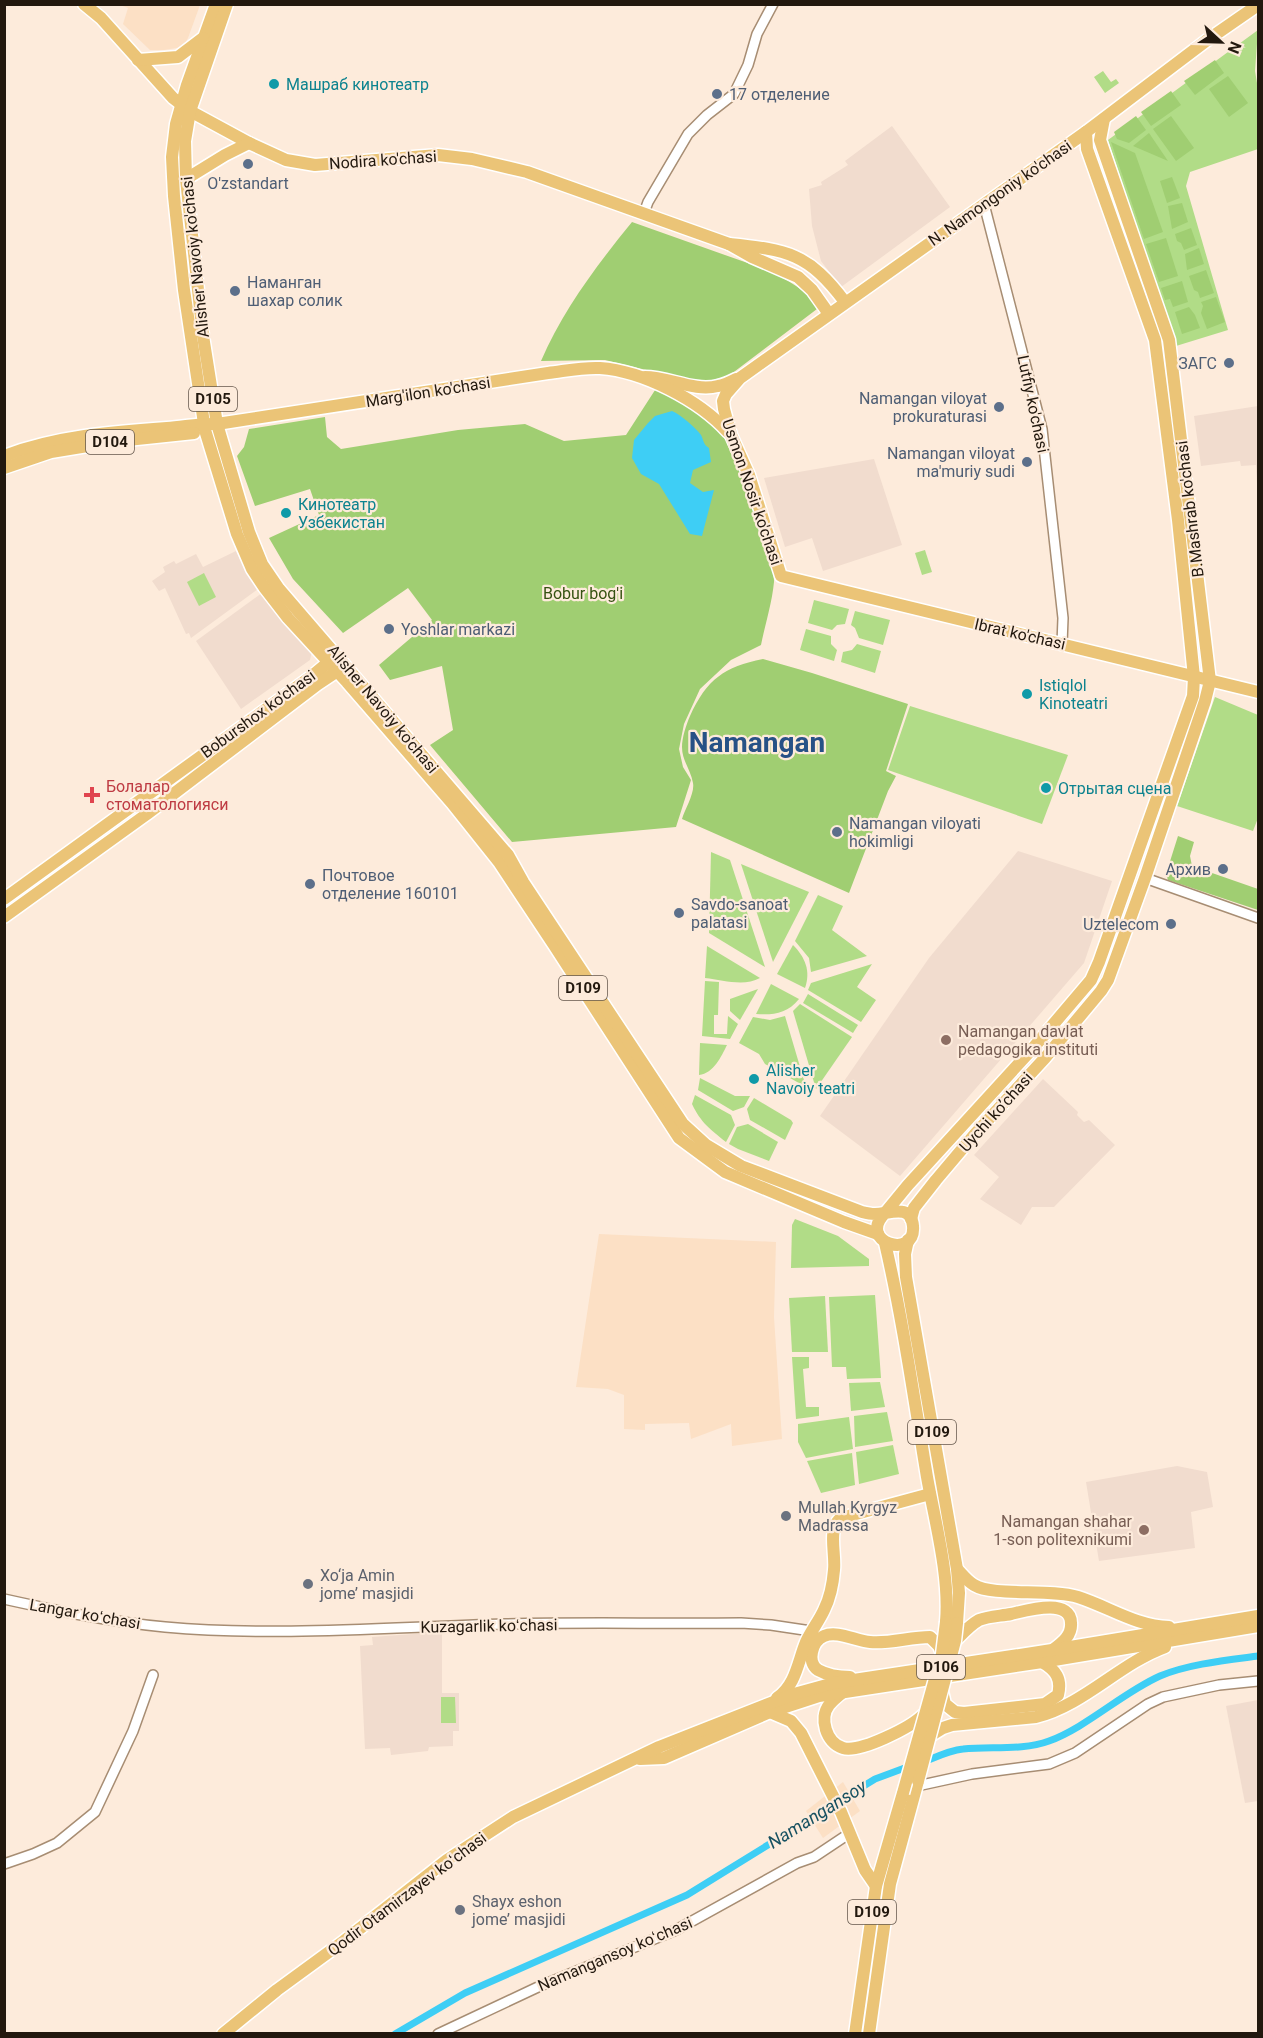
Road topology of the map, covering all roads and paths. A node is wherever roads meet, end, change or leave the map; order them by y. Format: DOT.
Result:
graph roads {
  1 [pos="84,4"];
  2 [pos="216,4"];
  3 [pos="227,4"];
  4 [pos="772,4"];
  5 [pos="1258,5"];
  6 [pos="204,37"];
  7 [pos="138,60"];
  8 [pos="185,107"];
  9 [pos="1104,119"];
  10 [pos="1086,132"];
  11 [pos="1100,140"];
  12 [pos="249,143"];
  13 [pos="186,178"];
  14 [pos="984,204"];
  15 [pos="644,213"];
  16 [pos="729,244"];
  17 [pos="845,302"];
  18 [pos="829,314"];
  19 [pos="640,376"];
  20 [pos="740,378"];
  21 [pos="695,386"];
  22 [pos="689,399"];
  23 [pos="217,424"];
  24 [pos="204,427"];
  25 [pos="731,435"];
  26 [pos="4,456"];
  27 [pos="4,468"];
  28 [pos="257,566"];
  29 [pos="781,576"];
  30 [pos="1062,644"];
  31 [pos="330,669"];
  32 [pos="1194,677"];
  33 [pos="1210,681"];
  34 [pos="1258,693"];
  35 [pos="1131,873"];
  36 [pos="1145,878"];
  37 [pos="4,899"];
  38 [pos="4,917"];
  39 [pos="1258,918"];
  40 [pos="908,1185"];
  41 [pos="922,1197"];
  42 [pos="894,1202"];
  43 [pos="852,1208"];
  44 [pos="885,1213"];
  45 [pos="910,1217"];
  46 [pos="847,1223"];
  47 [pos="882,1238"];
  48 [pos="906,1242"];
  49 [pos="905,1267"];
  50 [pos="891,1270"];
  51 [pos="930,1494"];
  52 [pos="957,1569"];
  53 [pos="4,1599"];
  54 [pos="1258,1616"];
  55 [pos="952,1622"];
  56 [pos="1258,1626"];
  57 [pos="165,1627"];
  58 [pos="812,1631"];
  59 [pos="1192,1632"];
  60 [pos="955,1641"];
  61 [pos="1052,1650"];
  62 [pos="942,1654"];
  63 [pos="1042,1662"];
  64 [pos="153,1675"];
  65 [pos="860,1678"];
  66 [pos="1258,1681"];
  67 [pos="844,1691"];
  68 [pos="942,1691"];
  69 [pos="766,1709"];
  70 [pos="924,1714"];
  71 [pos="930,1736"];
  72 [pos="918,1784"];
  73 [pos="850,1833"];
  74 [pos="894,1846"];
  75 [pos="4,1864"];
  76 [pos="876,1886"];
  77 [pos="223,2034"];
  78 [pos="438,2034"];
  79 [pos="855,2034"];
  80 [pos="869,2034"];
  1 -- 7 [label="main road, Nodira ko'chasi"];
  2 -- 6 [label="main road, Alisher Navoiy ko'chasi / D105"];
  3 -- 8 [label="main road, Alisher Navoiy ko'chasi / D105"];
  4 -- 15 [label="street"];
  5 -- 9 [label="main road, N. Namongoniy ko'chasi"];
  6 -- 7 [label="main road"];
  6 -- 8 [label="main road, Alisher Navoiy ko'chasi / D105"];
  7 -- 8 [label="main road, Nodira ko'chasi"];
  8 -- 12 [label="main road, Nodira ko'chasi"];
  8 -- 13 [label="main road, Alisher Navoiy ko'chasi / D105"];
  8 -- 24 [label="main road, D105"];
  9 -- 10 [label="main road, N. Namongoniy ko'chasi"];
  9 -- 11 [label="main road"];
  10 -- 11 [label="main road"];
  10 -- 14 [label="main road, N. Namongoniy ko'chasi"];
  10 -- 32 [label="main road, B.Mashrab ko'chasi"];
  11 -- 33 [label="main road, B.Mashrab ko'chasi"];
  12 -- 13 [label="main road"];
  12 -- 15 [label="main road, Nodira ko'chasi"];
  13 -- 23 [label="main road, Alisher Navoiy ko'chasi / D105"];
  14 -- 17 [label="main road, N. Namongoniy ko'chasi"];
  14 -- 30 [label="street, Lutfiy ko'chasi"];
  15 -- 16 [label="main road, Nodira ko'chasi"];
  16 -- 17 [label="main road, Nodira ko'chasi"];
  16 -- 18 [label="main road, Nodira ko'chasi"];
  17 -- 18 [label="main road, N. Namongoniy ko'chasi"];
  18 -- 20 [label="main road, N. Namongoniy ko'chasi"];
  19 -- 21 [label="main road"];
  19 -- 22 [label="main road"];
  19 -- 23 [label="main road, Marg'ilon ko'chasi"];
  20 -- 21 [label="main road"];
  20 -- 25 [label="main road, Usmon Nosir ko'chasi"];
  21 -- 22 [label="main road"];
  22 -- 25 [label="main road"];
  23 -- 24 [label="main road, D104"];
  23 -- 28 [label="main road, Alisher Navoiy ko'chasi / D105"];
  24 -- 26 [label="main road, D104"];
  24 -- 27 [label="main road, D104"];
  24 -- 28 [label="main road, D105"];
  25 -- 29 [label="main road, Usmon Nosir ko'chasi"];
  28 -- 31 [label="main road, Alisher Navoiy ko'chasi / D105"];
  28 -- 31 [label="main road, D105"];
  29 -- 30 [label="main road, Ibrat ko'chasi"];
  30 -- 32 [label="main road, Ibrat ko'chasi"];
  31 -- 37 [label="main road, Boburshox ko'chasi"];
  31 -- 38 [label="main road"];
  31 -- 43 [label="main road, Alisher Navoiy ko'chasi / D109"];
  31 -- 46 [label="main road, D109"];
  32 -- 33 [label="main road, Ibrat ko'chasi"];
  32 -- 35 [label="main road, B.Mashrab ko'chasi"];
  33 -- 34 [label="main road, Ibrat ko'chasi"];
  33 -- 36 [label="main road, B.Mashrab ko'chasi"];
  35 -- 36 [label="main road"];
  35 -- 40 [label="main road, Uychi ko’chasi"];
  36 -- 39 [label="street"];
  36 -- 41 [label="main road, Uychi ko’chasi"];
  40 -- 41 [label="main road"];
  40 -- 42 [label="main road, Uychi ko’chasi"];
  41 -- 45 [label="main road, Uychi ko’chasi"];
  42 -- 43 [label="main road"];
  42 -- 44 [label="main road, Uychi ko’chasi"];
  43 -- 44 [label="main road, Alisher Navoiy ko'chasi / D109"];
  43 -- 46 [label="main road"];
  44 -- 45 [label="main road, Alisher Navoiy ko'chasi / D109"];
  44 -- 47 [label="main road"];
  45 -- 48 [label="main road, Uychi ko’chasi / D109"];
  46 -- 47 [label="main road, D109"];
  46 -- 50 [label="main road"];
  47 -- 48 [label="main road, D109"];
  47 -- 50 [label="main road, D109"];
  48 -- 49 [label="main road, Uychi ko’chasi / D109"];
  49 -- 50 [label="main road"];
  49 -- 52 [label="main road, Uychi ko’chasi / D109"];
  50 -- 51 [label="main road, D109"];
  51 -- 55 [label="main road, D109"];
  51 -- 58 [label="main road"];
  52 -- 55 [label="main road, Uychi ko’chasi / D109"];
  52 -- 59 [label="main road"];
  53 -- 57 [label="street, Langar koʻchasi"];
  54 -- 59 [label="main road, D106"];
  55 -- 60 [label="main road, D109, bridge"];
  55 -- 62 [label="main road, D109, bridge"];
  56 -- 59 [label="main road, D106"];
  57 -- 58 [label="street, Kuzagarlik koʻchasi"];
  58 -- 69 [label="main road"];
  59 -- 61 [label="main road, D106"];
  59 -- 63 [label="main road, D106"];
  59 -- 71 [label="main road"];
  60 -- 61 [label="main road"];
  60 -- 68 [label="main road, D109, bridge"];
  61 -- 65 [label="main road, D106"];
  62 -- 65 [label="main road"];
  62 -- 70 [label="main road, D109, bridge"];
  63 -- 67 [label="main road, D106"];
  63 -- 68 [label="main road"];
  64 -- 75 [label="street"];
  65 -- 69 [label="main road, D106"];
  66 -- 72 [label="street"];
  67 -- 69 [label="main road, D106"];
  67 -- 70 [label="main road"];
  68 -- 71 [label="main road, D109, bridge"];
  69 -- 73 [label="main road"];
  69 -- 77 [label="main road, Qodir Otamirzayev koʻchasi / D106"];
  70 -- 74 [label="main road, D109, bridge"];
  71 -- 72 [label="main road, D109, bridge"];
  72 -- 74 [label="main road, D109"];
  73 -- 76 [label="main road"];
  73 -- 78 [label="street, Namangansoy koʻchasi"];
  74 -- 76 [label="main road, D109"];
  74 -- 80 [label="main road, D109"];
  76 -- 79 [label="main road, D109"];
}
